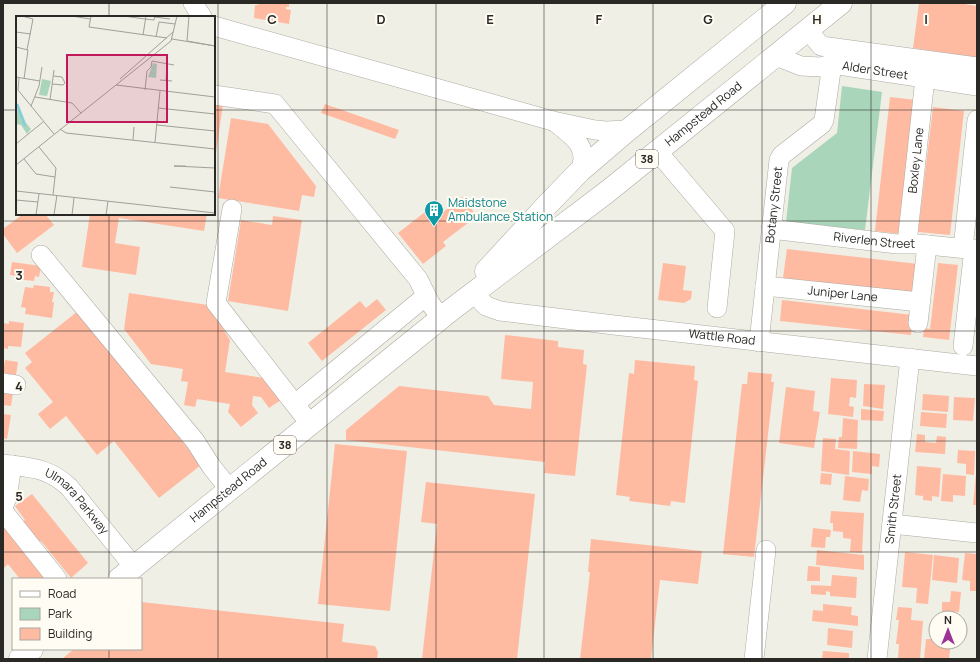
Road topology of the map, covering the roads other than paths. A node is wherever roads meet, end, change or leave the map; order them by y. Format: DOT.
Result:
graph roads {
  1 [pos="193,3"];
  2 [pos="785,3"];
  3 [pos="841,3"];
  4 [pos="201,16"];
  5 [pos="215,26"];
  6 [pos="803,33"];
  7 [pos="776,56"];
  8 [pos="832,64"];
  9 [pos="977,67"];
  10 [pos="925,78"];
  11 [pos="977,86"];
  12 [pos="215,95"];
  13 [pos="977,120"];
  14 [pos="553,121"];
  15 [pos="628,130"];
  16 [pos="657,151"];
  17 [pos="579,172"];
  18 [pos="232,209"];
  19 [pos="771,229"];
  20 [pos="907,243"];
  21 [pos="927,244"];
  22 [pos="971,249"];
  23 [pos="41,255"];
  24 [pos="765,286"];
  25 [pos="474,293"];
  26 [pos="426,296"];
  27 [pos="920,302"];
  28 [pos="717,308"];
  29 [pos="446,314"];
  30 [pos="918,324"];
  31 [pos="759,342"];
  32 [pos="963,346"];
  33 [pos="910,358"];
  34 [pos="977,366"];
  35 [pos="295,404"];
  36 [pos="311,425"];
  37 [pos="7,464"];
  38 [pos="230,490"];
  39 [pos="3,507"];
  40 [pos="3,511"];
  41 [pos="892,524"];
  42 [pos="977,533"];
  43 [pos="766,550"];
  44 [pos="126,573"];
  45 [pos="56,578"];
  46 [pos="31,650"];
  47 [pos="20,659"];
  48 [pos="754,659"];
  49 [pos="877,659"];
  1 -- 4 [label="street"];
  2 -- 15 [label="main road, Hampstead Road / 38"];
  3 -- 6 [label="main road, Hampstead Road / 38"];
  5 -- 14 [label="street"];
  6 -- 7 [label="main road, Hampstead Road / 38"];
  6 -- 8 [label="street"];
  6 -- 9 [label="street"];
  7 -- 8 [label="street, Alder Street"];
  7 -- 16 [label="main road, Hampstead Road / 38"];
  8 -- 10 [label="street, Alder Street"];
  8 -- 19 [label="street, Botany Street"];
  10 -- 11 [label="street, Alder Street"];
  10 -- 20 [label="street, Boxley Lane"];
  12 -- 26 [label="street"];
  13 -- 22 [label="street"];
  14 -- 15 [label="street"];
  14 -- 17 [label="street"];
  15 -- 17 [label="main road, Hampstead Road / 38"];
  16 -- 25 [label="main road, Hampstead Road / 38"];
  16 -- 28 [label="street"];
  17 -- 29 [label="main road, Hampstead Road / 38"];
  18 -- 35 [label="street"];
  19 -- 20 [label="street, Riverlen Street"];
  19 -- 24 [label="street, Botany Street"];
  20 -- 21 [label="street, Riverlen Street"];
  21 -- 22 [label="street, Riverlen Street"];
  21 -- 27 [label="street"];
  22 -- 32 [label="street"];
  23 -- 38 [label="street"];
  24 -- 27 [label="street, Juniper Lane"];
  24 -- 31 [label="street, Botany Street"];
  25 -- 29 [label="main road, Hampstead Road / 38"];
  25 -- 31 [label="street, Wattle Road"];
  26 -- 29 [label="street"];
  26 -- 35 [label="street"];
  27 -- 30 [label="street"];
  29 -- 36 [label="main road, Hampstead Road / 38"];
  31 -- 33 [label="street, Wattle Road"];
  33 -- 34 [label="street, Wattle Road"];
  33 -- 41 [label="street, Smith Street"];
  35 -- 36 [label="street"];
  36 -- 38 [label="main road, Hampstead Road / 38"];
  37 -- 39 [label="street"];
  37 -- 44 [label="street, Ulmara Parkway"];
  38 -- 44 [label="main road, Hampstead Road / 38"];
  40 -- 45 [label="street"];
  41 -- 42 [label="street"];
  41 -- 49 [label="street, Smith Street"];
  43 -- 48 [label="street"];
  46 -- 47 [label="main road"];
}
